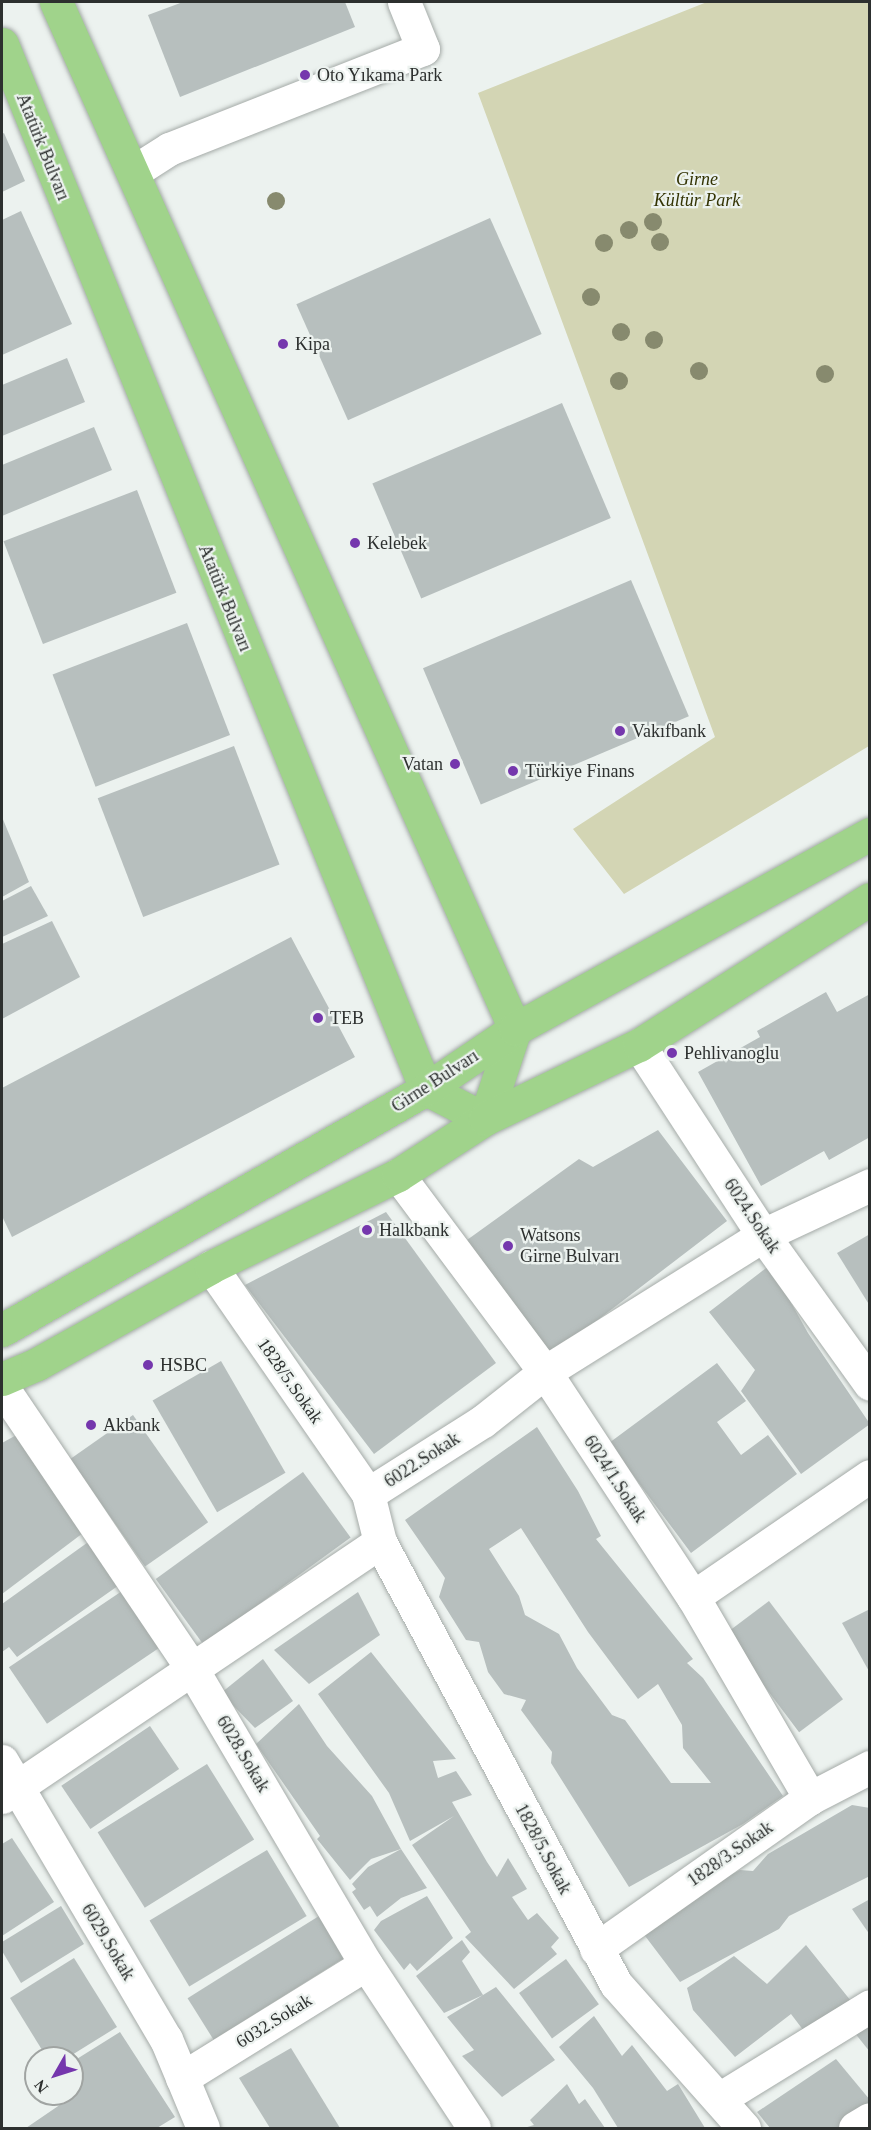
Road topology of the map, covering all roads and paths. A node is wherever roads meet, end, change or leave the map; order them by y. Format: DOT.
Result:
graph roads {
  1 [pos="56,2"];
  2 [pos="404,2"];
  3 [pos="2,44"];
  4 [pos="133,172"];
  5 [pos="870,834"];
  6 [pos="870,899"];
  7 [pos="515,1029"];
  8 [pos="639,1045"];
  9 [pos="426,1089"];
  10 [pos="485,1119"];
  11 [pos="398,1175"];
  12 [pos="870,1185"];
  13 [pos="763,1235"];
  14 [pos="212,1268"];
  15 [pos="2,1330"];
  16 [pos="545,1372"];
  17 [pos="2,1379"];
  18 [pos="870,1384"];
  19 [pos="2,1386"];
  20 [pos="870,1476"];
  21 [pos="368,1494"];
  22 [pos="380,1542"];
  23 [pos="693,1598"];
  24 [pos="192,1668"];
  25 [pos="870,1767"];
  26 [pos="6,1782"];
  27 [pos="810,1798"];
  28 [pos="596,1949"];
  29 [pos="366,1964"];
  30 [pos="870,2006"];
  31 [pos="182,2078"];
  32 [pos="718,2100"];
  33 [pos="870,2119"];
  34 [pos="203,2128"];
  35 [pos="474,2128"];
  36 [pos="744,2128"];
  37 [pos="855,2128"];
  1 -- 4 [label="main road"];
  2 -- 4 [label="street"];
  3 -- 9 [label="main road, Atatürk Bulvarı"];
  4 -- 7 [label="main road"];
  5 -- 7 [label="main road, Girne Bulvarı"];
  6 -- 8 [label="main road"];
  7 -- 9 [label="main road, Girne Bulvarı"];
  7 -- 10 [label="main road"];
  8 -- 10 [label="main road"];
  8 -- 13 [label="street, 6024.Sokak"];
  9 -- 10 [label="main road"];
  9 -- 15 [label="main road, Girne Bulvarı"];
  10 -- 11 [label="main road"];
  11 -- 14 [label="main road"];
  11 -- 16 [label="street, 6024/1.Sokak"];
  12 -- 13 [label="street, 6022.Sokak"];
  13 -- 16 [label="street, 6022.Sokak"];
  13 -- 18 [label="street, 6024.Sokak"];
  14 -- 17 [label="main road"];
  14 -- 21 [label="street, 1828/5.Sokak"];
  16 -- 21 [label="street, 6022.Sokak"];
  16 -- 23 [label="street, 6024/1.Sokak"];
  19 -- 24 [label="street, 6028.Sokak"];
  20 -- 23 [label="street"];
  21 -- 22 [label="street, 6022.Sokak"];
  22 -- 24 [label="street"];
  22 -- 28 [label="street, 1828/5.Sokak"];
  23 -- 27 [label="street, 6024/1.Sokak"];
  24 -- 26 [label="street"];
  24 -- 29 [label="street, 6028.Sokak"];
  25 -- 27 [label="street, 1828/3.Sokak"];
  26 -- 31 [label="street, 6029.Sokak"];
  27 -- 28 [label="street, 1828/3.Sokak"];
  28 -- 32 [label="street, 1828/5.Sokak"];
  29 -- 31 [label="street, 6032.Sokak"];
  29 -- 35 [label="street, 6028.Sokak"];
  30 -- 32 [label="street"];
  31 -- 34 [label="street, 6029.Sokak"];
  32 -- 36 [label="street, 1828/5.Sokak"];
  33 -- 37 [label="street"];
}
